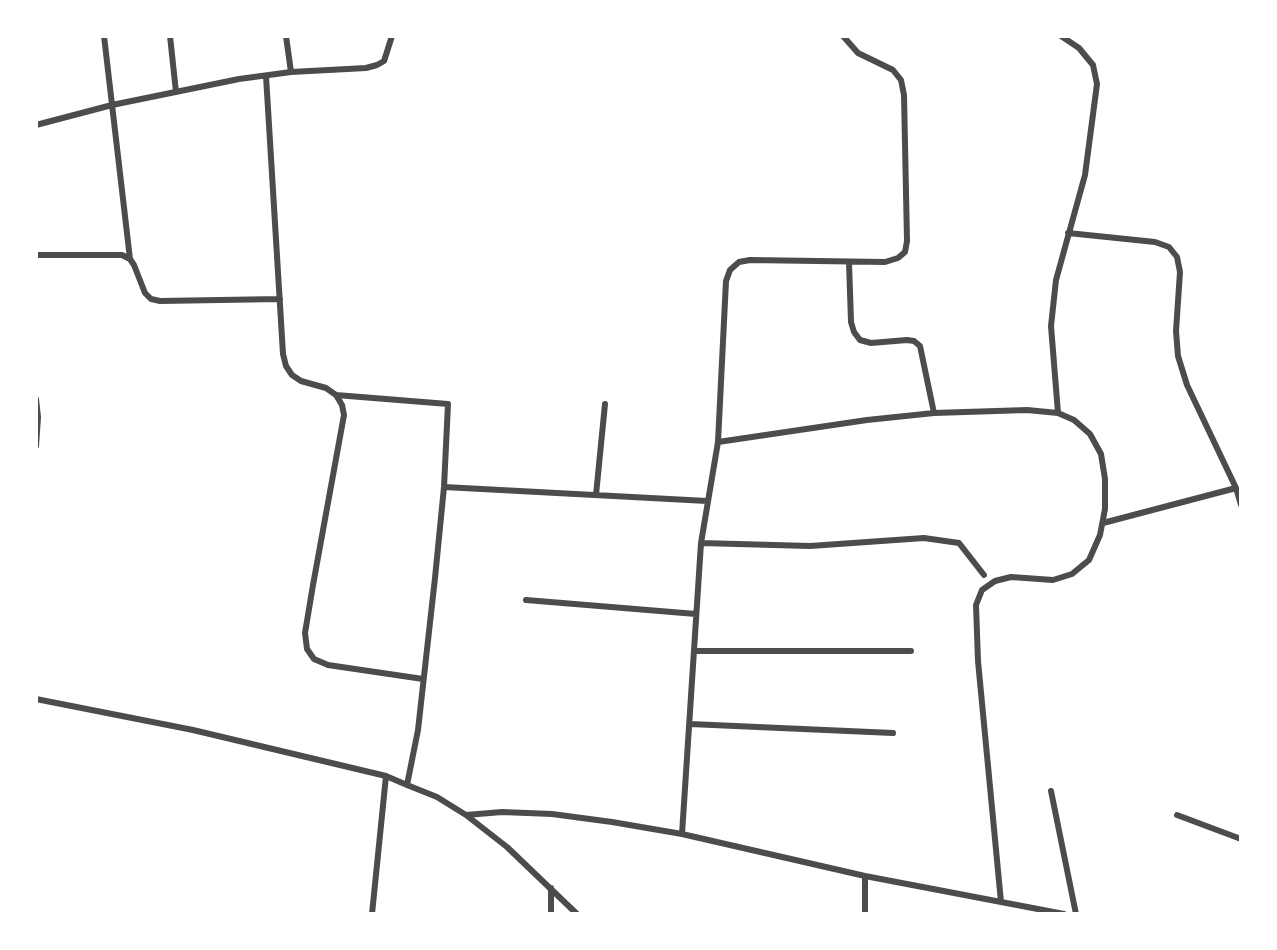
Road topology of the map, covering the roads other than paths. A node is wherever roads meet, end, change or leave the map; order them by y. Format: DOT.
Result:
graph roads {
  1 [pos="104,36"];
  2 [pos="170,36"];
  3 [pos="286,36"];
  4 [pos="392,36"];
  5 [pos="843,36"];
  6 [pos="1060,36"];
  7 [pos="291,72"];
  8 [pos="266,76"];
  9 [pos="176,92"];
  10 [pos="112,105"];
  11 [pos="36,125"];
  12 [pos="1068,233"];
  13 [pos="36,255"];
  14 [pos="130,259"];
  15 [pos="849,262"];
  16 [pos="280,299"];
  17 [pos="336,395"];
  18 [pos="36,399"];
  19 [pos="605,404"];
  20 [pos="934,413"];
  21 [pos="1059,413"];
  22 [pos="718,442"];
  23 [pos="36,446"];
  24 [pos="444,487"];
  25 [pos="1236,488"];
  26 [pos="596,495"];
  27 [pos="707,501"];
  28 [pos="1241,505"];
  29 [pos="1103,523"];
  30 [pos="701,543"];
  31 [pos="984,575"];
  32 [pos="526,600"];
  33 [pos="696,614"];
  34 [pos="694,651"];
  35 [pos="911,651"];
  36 [pos="423,679"];
  37 [pos="36,699"];
  38 [pos="690,724"];
  39 [pos="893,733"];
  40 [pos="386,776"];
  41 [pos="407,785"];
  42 [pos="1051,791"];
  43 [pos="466,815"];
  44 [pos="1177,815"];
  45 [pos="682,834"];
  46 [pos="1241,839"];
  47 [pos="865,876"];
  48 [pos="550,887"];
  49 [pos="1001,902"];
  50 [pos="372,914"];
  51 [pos="551,914"];
  52 [pos="577,914"];
  53 [pos="865,914"];
  54 [pos="1064,914"];
  55 [pos="1076,914"];
  1 -- 10 [label="street"];
  2 -- 9 [label="street"];
  3 -- 7 [label="street"];
  4 -- 7 [label="street"];
  5 -- 15 [label="street"];
  6 -- 12 [label="street"];
  7 -- 8 [label="street"];
  8 -- 9 [label="street"];
  8 -- 16 [label="street"];
  9 -- 10 [label="street"];
  10 -- 11 [label="street"];
  10 -- 14 [label="street"];
  12 -- 21 [label="street"];
  12 -- 25 [label="street"];
  13 -- 14 [label="street"];
  14 -- 16 [label="street"];
  15 -- 20 [label="street"];
  15 -- 22 [label="street"];
  16 -- 17 [label="street"];
  17 -- 24 [label="street"];
  17 -- 36 [label="street"];
  18 -- 23 [label="street"];
  19 -- 26 [label="street"];
  20 -- 21 [label="street"];
  20 -- 22 [label="street"];
  21 -- 29 [label="street"];
  22 -- 27 [label="street"];
  24 -- 26 [label="street"];
  24 -- 36 [label="street"];
  25 -- 28 [label="street"];
  25 -- 29 [label="street"];
  26 -- 27 [label="street"];
  27 -- 30 [label="street"];
  29 -- 49 [label="street"];
  30 -- 31 [label="street"];
  30 -- 33 [label="street"];
  32 -- 33 [label="street"];
  33 -- 34 [label="street"];
  34 -- 35 [label="street"];
  34 -- 38 [label="street"];
  36 -- 41 [label="street"];
  37 -- 40 [label="street"];
  38 -- 39 [label="street"];
  38 -- 45 [label="street"];
  40 -- 41 [label="street"];
  40 -- 50 [label="street"];
  41 -- 43 [label="street"];
  42 -- 55 [label="street"];
  43 -- 45 [label="street"];
  43 -- 48 [label="street"];
  44 -- 46 [label="street"];
  45 -- 47 [label="street"];
  47 -- 49 [label="street"];
  47 -- 53 [label="street"];
  48 -- 51 [label="street"];
  48 -- 52 [label="street"];
  49 -- 54 [label="street"];
}
